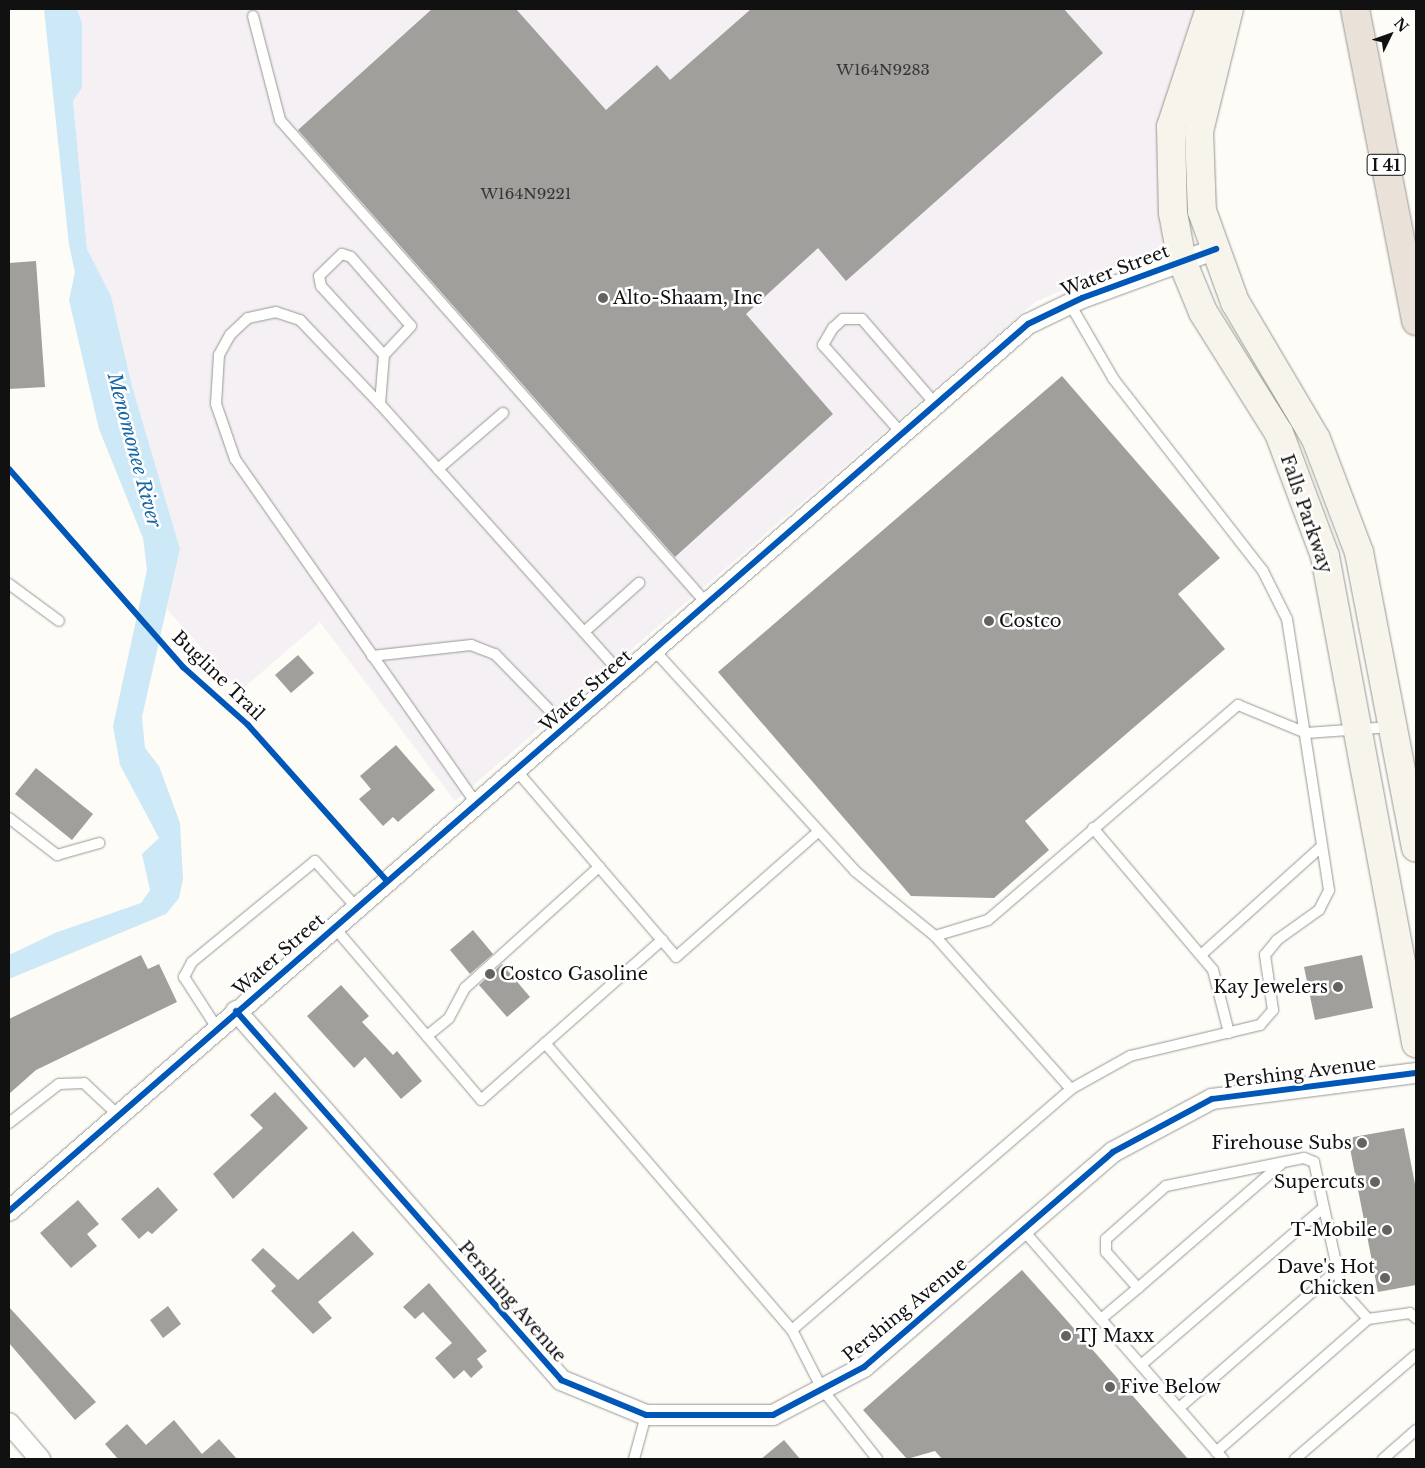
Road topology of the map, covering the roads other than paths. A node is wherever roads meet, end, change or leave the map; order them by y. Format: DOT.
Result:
graph roads {
  1 [pos="1210,9"];
  2 [pos="1229,9"];
  3 [pos="1356,9"];
  4 [pos="253,16"];
  5 [pos="1216,249"];
  6 [pos="1182,261"];
  7 [pos="1070,304"];
  8 [pos="1416,321"];
  9 [pos="384,355"];
  10 [pos="380,404"];
  11 [pos="938,407"];
  12 [pos="503,413"];
  13 [pos="904,436"];
  14 [pos="438,468"];
  15 [pos="639,583"];
  16 [pos="9,584"];
  17 [pos="708,605"];
  18 [pos="59,621"];
  19 [pos="584,632"];
  20 [pos="655,651"];
  21 [pos="372,656"];
  22 [pos="624,677"];
  23 [pos="566,727"];
  24 [pos="1392,727"];
  25 [pos="1357,730"];
  26 [pos="1306,733"];
  27 [pos="516,770"];
  28 [pos="477,804"];
  29 [pos="9,818"];
  30 [pos="1093,828"];
  31 [pos="818,832"];
  32 [pos="99,843"];
  33 [pos="1322,846"];
  34 [pos="1416,848"];
  35 [pos="599,866"];
  36 [pos="357,908"];
  37 [pos="334,927"];
  38 [pos="935,936"];
  39 [pos="662,940"];
  40 [pos="1202,954"];
  41 [pos="236,1012"];
  42 [pos="217,1028"];
  43 [pos="1230,1032"];
  44 [pos="427,1036"];
  45 [pos="545,1043"];
  46 [pos="1416,1044"];
  47 [pos="1416,1072"];
  48 [pos="1071,1089"];
  49 [pos="118,1115"];
  50 [pos="9,1123"];
  51 [pos="1283,1162"];
  52 [pos="1323,1208"];
  53 [pos="9,1211"];
  54 [pos="1024,1231"];
  55 [pos="1335,1272"];
  56 [pos="1138,1288"];
  57 [pos="1416,1318"];
  58 [pos="1101,1319"];
  59 [pos="1368,1319"];
  60 [pos="792,1330"];
  61 [pos="1416,1356"];
  62 [pos="1140,1364"];
  63 [pos="822,1389"];
  64 [pos="1179,1408"];
  65 [pos="646,1416"];
  66 [pos="9,1423"];
  67 [pos="1416,1430"];
  68 [pos="1220,1456"];
  69 [pos="40,1459"];
  70 [pos="634,1459"];
  71 [pos="877,1459"];
  72 [pos="1295,1459"];
  73 [pos="1383,1459"];
  1 -- 6 [label="street, Falls Parkway"];
  2 -- 5 [label="street, Falls Parkway"];
  3 -- 8 [label="highway, I 41"];
  4 -- 17 [label="lane"];
  5 -- 6 [label="street, Water Street"];
  5 -- 24 [label="street, Falls Parkway"];
  6 -- 7 [label="street, Water Street"];
  6 -- 25 [label="street, Falls Parkway"];
  7 -- 11 [label="street, Water Street"];
  7 -- 26 [label="lane"];
  9 -- 9 [label="lane"];
  9 -- 10 [label="lane"];
  10 -- 14 [label="lane"];
  10 -- 21 [label="lane"];
  11 -- 13 [label="street, Water Street"];
  11 -- 13 [label="lane"];
  12 -- 14 [label="lane"];
  13 -- 17 [label="street, Water Street"];
  14 -- 19 [label="lane"];
  15 -- 19 [label="lane"];
  16 -- 18 [label="lane"];
  17 -- 20 [label="street, Water Street"];
  19 -- 22 [label="lane"];
  20 -- 22 [label="street, Water Street"];
  20 -- 31 [label="lane"];
  21 -- 23 [label="lane"];
  21 -- 28 [label="lane"];
  22 -- 23 [label="street, Water Street"];
  23 -- 27 [label="street, Water Street"];
  24 -- 25 [label="lane"];
  24 -- 34 [label="street, Falls Parkway"];
  25 -- 26 [label="lane"];
  25 -- 46 [label="street, Falls Parkway"];
  26 -- 30 [label="lane"];
  26 -- 33 [label="lane"];
  27 -- 28 [label="street, Water Street"];
  27 -- 35 [label="lane"];
  28 -- 36 [label="street, Water Street"];
  29 -- 32 [label="lane"];
  30 -- 38 [label="lane"];
  30 -- 40 [label="lane"];
  31 -- 38 [label="lane"];
  31 -- 39 [label="lane"];
  33 -- 40 [label="lane"];
  33 -- 43 [label="lane"];
  35 -- 39 [label="lane"];
  35 -- 44 [label="lane"];
  36 -- 37 [label="street, Water Street"];
  36 -- 42 [label="lane"];
  37 -- 41 [label="street, Water Street"];
  37 -- 44 [label="lane"];
  38 -- 48 [label="lane"];
  39 -- 45 [label="lane"];
  40 -- 43 [label="lane"];
  41 -- 42 [label="street, Water Street"];
  41 -- 65 [label="street, Pershing Avenue"];
  42 -- 49 [label="street, Water Street"];
  43 -- 48 [label="lane"];
  44 -- 45 [label="lane"];
  45 -- 60 [label="lane"];
  47 -- 54 [label="street, Pershing Avenue"];
  48 -- 60 [label="lane"];
  49 -- 50 [label="lane"];
  49 -- 53 [label="street, Water Street"];
  51 -- 52 [label="lane"];
  51 -- 56 [label="lane"];
  51 -- 56 [label="lane"];
  52 -- 55 [label="lane"];
  52 -- 62 [label="lane"];
  54 -- 58 [label="lane"];
  54 -- 63 [label="street, Pershing Avenue"];
  55 -- 59 [label="lane"];
  55 -- 64 [label="lane"];
  56 -- 58 [label="lane"];
  57 -- 59 [label="lane"];
  58 -- 62 [label="lane"];
  59 -- 68 [label="lane"];
  60 -- 63 [label="lane"];
  61 -- 72 [label="lane"];
  62 -- 64 [label="lane"];
  63 -- 65 [label="street, Pershing Avenue"];
  63 -- 71 [label="lane"];
  64 -- 68 [label="lane"];
  65 -- 70 [label="lane"];
  66 -- 69 [label="street"];
  67 -- 73 [label="lane"];
}
